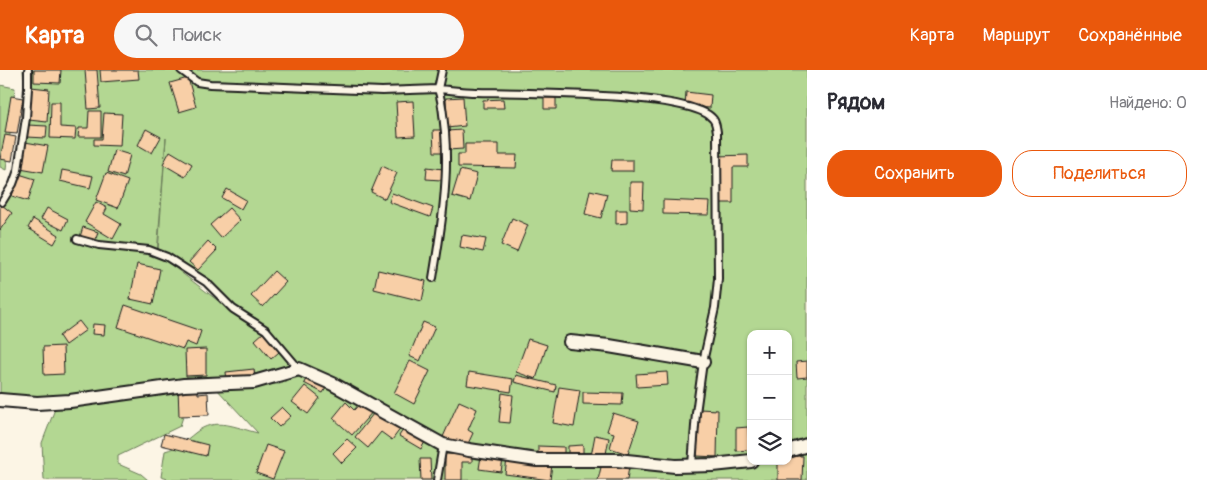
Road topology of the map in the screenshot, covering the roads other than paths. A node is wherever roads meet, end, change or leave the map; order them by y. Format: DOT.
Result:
graph roads {
  1 [pos="28,70"];
  2 [pos="181,70"];
  3 [pos="442,70"];
  4 [pos="438,90"];
  5 [pos="2,202"];
  6 [pos="77,239"];
  7 [pos="433,278"];
  8 [pos="570,342"];
  9 [pos="703,362"];
  10 [pos="299,369"];
  11 [pos="0,400"];
  12 [pos="443,445"];
  13 [pos="807,445"];
  14 [pos="792,449"];
  15 [pos="747,461"];
  16 [pos="692,465"];
  17 [pos="437,480"];
  1 -- 5 [label="lane"];
  2 -- 4 [label="lane"];
  3 -- 4 [label="lane"];
  4 -- 7 [label="lane"];
  4 -- 9 [label="lane"];
  6 -- 10 [label="lane"];
  8 -- 9 [label="street"];
  9 -- 16 [label="lane"];
  10 -- 11 [label="street"];
  10 -- 12 [label="street"];
  12 -- 16 [label="street"];
  12 -- 17 [label="lane"];
  13 -- 14 [label="street"];
  15 -- 16 [label="street"];
}
